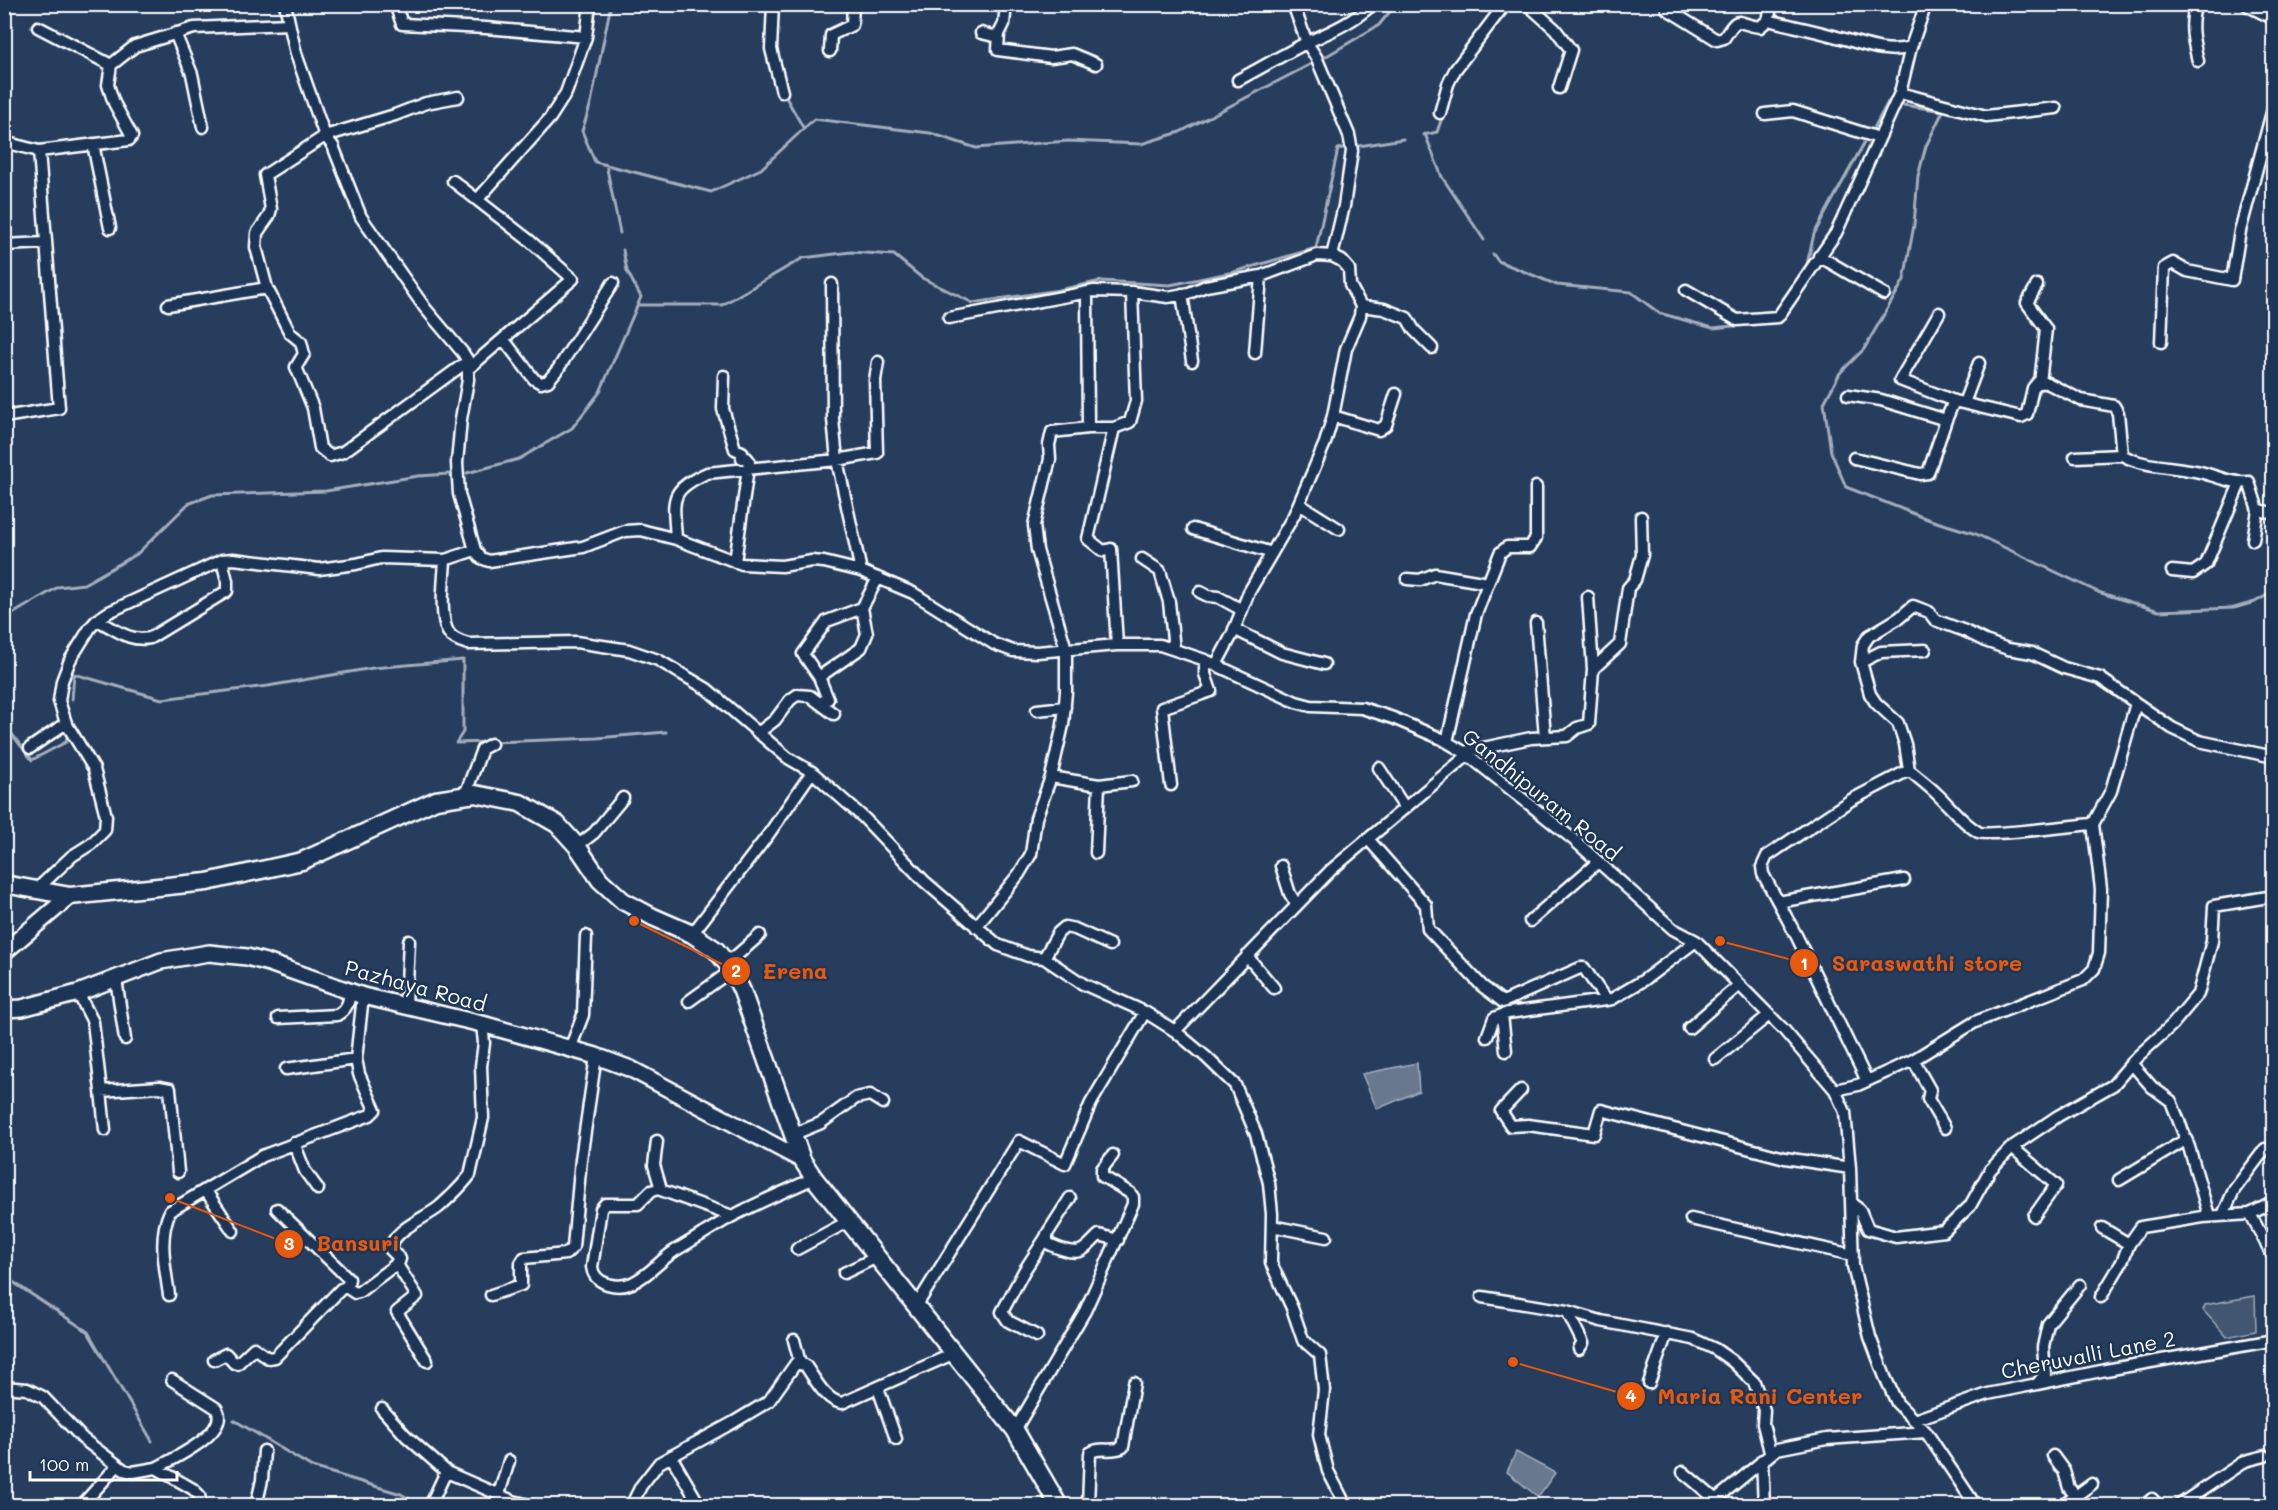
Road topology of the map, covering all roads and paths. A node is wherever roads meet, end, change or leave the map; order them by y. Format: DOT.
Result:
graph roads {
  1 [pos="285,4"];
  2 [pos="395,4"];
  3 [pos="590,4"];
  4 [pos="773,4"];
  5 [pos="854,4"];
  6 [pos="1006,4"];
  7 [pos="1293,4"];
  8 [pos="1373,4"];
  9 [pos="1505,4"];
  10 [pos="1527,4"];
  11 [pos="1772,4"];
  12 [pos="1926,4"];
  13 [pos="2196,4"];
  14 [pos="2250,4"];
  15 [pos="1667,9"];
  16 [pos="2274,16"];
  17 [pos="1768,20"];
  18 [pos="289,24"];
  19 [pos="38,27"];
  20 [pos="175,33"];
  21 [pos="981,33"];
  22 [pos="999,34"];
  23 [pos="586,37"];
  24 [pos="1307,43"];
  25 [pos="1911,47"];
  26 [pos="830,51"];
  27 [pos="2198,61"];
  28 [pos="1096,64"];
  29 [pos="111,65"];
  30 [pos="1238,80"];
  31 [pos="1560,88"];
  32 [pos="782,92"];
  33 [pos="1900,93"];
  34 [pos="458,98"];
  35 [pos="2274,105"];
  36 [pos="2056,108"];
  37 [pos="1440,113"];
  38 [pos="1765,114"];
  39 [pos="203,127"];
  40 [pos="325,136"];
  41 [pos="1879,138"];
  42 [pos="4,142"];
  43 [pos="93,144"];
  44 [pos="39,151"];
  45 [pos="453,181"];
  46 [pos="478,199"];
  47 [pos="110,228"];
  48 [pos="46,243"];
  49 [pos="4,245"];
  50 [pos="1332,256"];
  51 [pos="1819,256"];
  52 [pos="1261,276"];
  53 [pos="613,283"];
  54 [pos="832,284"];
  55 [pos="2037,285"];
  56 [pos="267,288"];
  57 [pos="1686,290"];
  58 [pos="1132,292"];
  59 [pos="1087,293"];
  60 [pos="1182,294"];
  61 [pos="1884,294"];
  62 [pos="168,305"];
  63 [pos="1361,306"];
  64 [pos="1939,313"];
  65 [pos="949,318"];
  66 [pos="504,340"];
  67 [pos="2161,342"];
  68 [pos="1432,348"];
  69 [pos="1255,353"];
  70 [pos="1192,361"];
  71 [pos="878,362"];
  72 [pos="1979,363"];
  73 [pos="468,365"];
  74 [pos="724,376"];
  75 [pos="2040,382"];
  76 [pos="1396,394"];
  77 [pos="1848,395"];
  78 [pos="1959,402"];
  79 [pos="1333,416"];
  80 [pos="4,417"];
  81 [pos="1946,420"];
  82 [pos="1088,428"];
  83 [pos="1114,428"];
  84 [pos="2122,455"];
  85 [pos="2075,458"];
  86 [pos="1854,459"];
  87 [pos="837,460"];
  88 [pos="747,468"];
  89 [pos="2240,483"];
  90 [pos="1536,487"];
  91 [pos="1299,504"];
  92 [pos="2258,510"];
  93 [pos="2274,513"];
  94 [pos="1641,517"];
  95 [pos="1193,529"];
  96 [pos="1339,529"];
  97 [pos="676,539"];
  98 [pos="2253,540"];
  99 [pos="475,550"];
  100 [pos="1272,553"];
  101 [pos="1142,559"];
  102 [pos="222,560"];
  103 [pos="445,560"];
  104 [pos="735,562"];
  105 [pos="861,571"];
  106 [pos="2172,571"];
  107 [pos="878,578"];
  108 [pos="1407,579"];
  109 [pos="1488,583"];
  110 [pos="1200,592"];
  111 [pos="1588,597"];
  112 [pos="862,608"];
  113 [pos="1242,610"];
  114 [pos="97,620"];
  115 [pos="1536,623"];
  116 [pos="1234,629"];
  117 [pos="1117,645"];
  118 [pos="1066,649"];
  119 [pos="1174,649"];
  120 [pos="1925,650"];
  121 [pos="1861,662"];
  122 [pos="1210,663"];
  123 [pos="1324,664"];
  124 [pos="1593,669"];
  125 [pos="819,677"];
  126 [pos="819,703"];
  127 [pos="2136,703"];
  128 [pos="1065,707"];
  129 [pos="1037,710"];
  130 [pos="834,714"];
  131 [pos="66,723"];
  132 [pos="758,733"];
  133 [pos="1545,737"];
  134 [pos="1447,742"];
  135 [pos="491,744"];
  136 [pos="30,748"];
  137 [pos="1466,754"];
  138 [pos="2274,757"];
  139 [pos="1379,768"];
  140 [pos="1909,770"];
  141 [pos="812,772"];
  142 [pos="1051,777"];
  143 [pos="1132,781"];
  144 [pos="1099,784"];
  145 [pos="1171,785"];
  146 [pos="465,795"];
  147 [pos="623,798"];
  148 [pos="1405,808"];
  149 [pos="2093,824"];
  150 [pos="1368,839"];
  151 [pos="577,846"];
  152 [pos="1096,853"];
  153 [pos="1598,862"];
  154 [pos="1281,866"];
  155 [pos="1904,880"];
  156 [pos="4,884"];
  157 [pos="36,890"];
  158 [pos="70,896"];
  159 [pos="2274,896"];
  160 [pos="1778,902"];
  161 [pos="1297,905"];
  162 [pos="1530,921"];
  163 [pos="976,927"];
  164 [pos="692,934"];
  165 [pos="760,935"];
  166 [pos="586,936"];
  167 [pos="409,941"];
  168 [pos="1696,941"];
  169 [pos="1110,945"];
  170 [pos="4,952"];
  171 [pos="1247,956"];
  172 [pos="1044,958"];
  173 [pos="728,965"];
  174 [pos="116,979"];
  175 [pos="1739,985"];
  176 [pos="1274,988"];
  177 [pos="78,993"];
  178 [pos="356,994"];
  179 [pos="1606,1000"];
  180 [pos="689,1001"];
  181 [pos="1508,1001"];
  182 [pos="406,1006"];
  183 [pos="4,1010"];
  184 [pos="1145,1012"];
  185 [pos="1506,1014"];
  186 [pos="1769,1015"];
  187 [pos="278,1018"];
  188 [pos="482,1024"];
  189 [pos="1689,1028"];
  190 [pos="1175,1031"];
  191 [pos="1487,1037"];
  192 [pos="125,1039"];
  193 [pos="570,1049"];
  194 [pos="1506,1051"];
  195 [pos="596,1056"];
  196 [pos="356,1059"];
  197 [pos="1715,1059"];
  198 [pos="1913,1060"];
  199 [pos="2132,1063"];
  200 [pos="285,1069"];
  201 [pos="1867,1081"];
  202 [pos="1521,1090"];
  203 [pos="1834,1090"];
  204 [pos="101,1091"];
  205 [pos="883,1103"];
  206 [pos="1945,1128"];
  207 [pos="105,1130"];
  208 [pos="794,1134"];
  209 [pos="2187,1139"];
  210 [pos="657,1141"];
  211 [pos="294,1143"];
  212 [pos="2012,1147"];
  213 [pos="2265,1149"];
  214 [pos="1113,1155"];
  215 [pos="802,1160"];
  216 [pos="1850,1167"];
  217 [pos="178,1172"];
  218 [pos="814,1178"];
  219 [pos="2119,1180"];
  220 [pos="318,1189"];
  221 [pos="661,1189"];
  222 [pos="206,1191"];
  223 [pos="1070,1198"];
  224 [pos="2274,1202"];
  225 [pos="1851,1204"];
  226 [pos="277,1209"];
  227 [pos="2250,1214"];
  228 [pos="2223,1215"];
  229 [pos="732,1216"];
  230 [pos="2034,1216"];
  231 [pos="2209,1216"];
  232 [pos="1691,1219"];
  233 [pos="849,1221"];
  234 [pos="1272,1226"];
  235 [pos="2102,1228"];
  236 [pos="233,1231"];
  237 [pos="1046,1237"];
  238 [pos="1326,1237"];
  239 [pos="1118,1240"];
  240 [pos="2129,1244"];
  241 [pos="797,1249"];
  242 [pos="2272,1253"];
  243 [pos="1853,1255"];
  244 [pos="879,1257"];
  245 [pos="396,1263"];
  246 [pos="844,1273"];
  247 [pos="2080,1285"];
  248 [pos="347,1288"];
  249 [pos="169,1295"];
  250 [pos="490,1295"];
  251 [pos="1482,1297"];
  252 [pos="2101,1297"];
  253 [pos="917,1305"];
  254 [pos="1567,1311"];
  255 [pos="1667,1333"];
  256 [pos="1037,1336"];
  257 [pos="794,1340"];
  258 [pos="2274,1340"];
  259 [pos="1579,1349"];
  260 [pos="956,1353"];
  261 [pos="214,1360"];
  262 [pos="427,1361"];
  263 [pos="800,1363"];
  264 [pos="171,1380"];
  265 [pos="1134,1383"];
  266 [pos="1649,1383"];
  267 [pos="2037,1384"];
  268 [pos="4,1387"];
  269 [pos="878,1388"];
  270 [pos="382,1409"];
  271 [pos="1914,1420"];
  272 [pos="1015,1430"];
  273 [pos="1926,1432"];
  274 [pos="896,1439"];
  275 [pos="264,1451"];
  276 [pos="2053,1455"];
  277 [pos="671,1456"];
  278 [pos="1766,1456"];
  279 [pos="2265,1456"];
  280 [pos="509,1461"];
  281 [pos="117,1466"];
  282 [pos="156,1468"];
  283 [pos="1683,1472"];
  284 [pos="448,1473"];
  285 [pos="2092,1484"];
  286 [pos="499,1494"];
  287 [pos="2075,1495"];
  288 [pos="1712,1502"];
  289 [pos="81,1506"];
  290 [pos="201,1506"];
  291 [pos="256,1506"];
  292 [pos="430,1506"];
  293 [pos="534,1506"];
  294 [pos="631,1506"];
  295 [pos="700,1506"];
  296 [pos="1059,1506"];
  297 [pos="1088,1506"];
  298 [pos="1346,1506"];
  299 [pos="1764,1506"];
  300 [pos="1976,1506"];
  301 [pos="2062,1506"];
  302 [pos="2145,1506"];
  303 [pos="2159,1506"];
  304 [pos="2178,1506"];
  1 -- 18 [label="street"];
  2 -- 23 [label="street"];
  3 -- 23 [label="street"];
  4 -- 32 [label="street"];
  5 -- 26 [label="street"];
  6 -- 22 [label="street"];
  7 -- 24 [label="street"];
  8 -- 24 [label="street"];
  9 -- 37 [label="street"];
  10 -- 31 [label="street"];
  11 -- 17 [label="street"];
  12 -- 25 [label="street"];
  13 -- 27 [label="street"];
  14 -- 16 [label="street"];
  15 -- 17 [label="street"];
  17 -- 25 [label="street"];
  18 -- 20 [label="street"];
  18 -- 40 [label="street"];
  19 -- 29 [label="street"];
  20 -- 29 [label="street"];
  20 -- 39 [label="street"];
  21 -- 22 [label="street"];
  22 -- 28 [label="street"];
  23 -- 46 [label="street"];
  24 -- 30 [label="street"];
  24 -- 50 [label="street"];
  25 -- 33 [label="street"];
  29 -- 43 [label="street"];
  33 -- 36 [label="street"];
  33 -- 41 [label="street"];
  34 -- 40 [label="street"];
  35 -- 67 [label="street"];
  38 -- 41 [label="street"];
  40 -- 56 [label="street"];
  40 -- 73 [label="street"];
  41 -- 51 [label="street"];
  42 -- 44 [label="street"];
  43 -- 44 [label="street"];
  43 -- 47 [label="street"];
  44 -- 48 [label="street"];
  45 -- 46 [label="street"];
  46 -- 66 [label="street"];
  48 -- 49 [label="street"];
  48 -- 80 [label="street"];
  50 -- 52 [label="street"];
  50 -- 63 [label="street"];
  51 -- 57 [label="street"];
  51 -- 61 [label="street"];
  52 -- 60 [label="street"];
  52 -- 69 [label="street"];
  53 -- 66 [label="street"];
  54 -- 87 [label="street"];
  55 -- 75 [label="street"];
  56 -- 62 [label="street"];
  56 -- 73 [label="street"];
  58 -- 59 [label="street"];
  58 -- 60 [label="street"];
  58 -- 83 [label="street"];
  59 -- 65 [label="street"];
  59 -- 82 [label="street"];
  60 -- 70 [label="street"];
  63 -- 68 [label="street"];
  63 -- 79 [label="street"];
  64 -- 78 [label="street"];
  66 -- 73 [label="street"];
  71 -- 87 [label="street"];
  72 -- 78 [label="street"];
  73 -- 99 [label="street"];
  74 -- 88 [label="street"];
  75 -- 78 [label="street"];
  75 -- 84 [label="street"];
  76 -- 79 [label="street"];
  77 -- 81 [label="street"];
  78 -- 81 [label="street"];
  79 -- 91 [label="street"];
  81 -- 86 [label="street"];
  82 -- 83 [label="street"];
  82 -- 118 [label="street"];
  83 -- 117 [label="street"];
  84 -- 85 [label="street"];
  84 -- 89 [label="street"];
  87 -- 88 [label="street"];
  87 -- 105 [label="street"];
  88 -- 97 [label="street"];
  88 -- 104 [label="street"];
  89 -- 92 [label="street"];
  89 -- 106 [label="street"];
  90 -- 109 [label="street"];
  91 -- 96 [label="street"];
  91 -- 100 [label="street"];
  92 -- 93 [label="street"];
  92 -- 98 [label="street"];
  94 -- 124 [label="street"];
  95 -- 100 [label="street"];
  97 -- 99 [label="street, Gandhipuram Road"];
  97 -- 104 [label="street, Gandhipuram Road"];
  99 -- 103 [label="street"];
  100 -- 113 [label="street"];
  101 -- 119 [label="street"];
  102 -- 103 [label="street"];
  102 -- 114 [label="street"];
  102 -- 114 [label="street"];
  103 -- 132 [label="street"];
  104 -- 105 [label="street, Gandhipuram Road"];
  105 -- 107 [label="street, Gandhipuram Road"];
  107 -- 112 [label="street"];
  107 -- 118 [label="street, Gandhipuram Road"];
  108 -- 109 [label="street"];
  109 -- 134 [label="street"];
  110 -- 113 [label="street"];
  111 -- 124 [label="street"];
  112 -- 125 [label="street"];
  112 -- 125 [label="street"];
  113 -- 116 [label="street"];
  114 -- 131 [label="street"];
  115 -- 133 [label="street"];
  116 -- 122 [label="street"];
  116 -- 123 [label="street"];
  117 -- 118 [label="street, Gandhipuram Road"];
  117 -- 119 [label="street, Gandhipuram Road"];
  118 -- 128 [label="street"];
  119 -- 122 [label="street, Gandhipuram Road"];
  120 -- 121 [label="street"];
  121 -- 127 [label="street"];
  121 -- 140 [label="street"];
  122 -- 134 [label="street, Gandhipuram Road"];
  122 -- 145 [label="street"];
  124 -- 133 [label="street"];
  125 -- 126 [label="street"];
  126 -- 130 [label="street"];
  126 -- 132 [label="street"];
  127 -- 138 [label="street"];
  127 -- 149 [label="street"];
  128 -- 129 [label="street"];
  128 -- 142 [label="street"];
  131 -- 136 [label="street"];
  131 -- 157 [label="street"];
  132 -- 141 [label="street"];
  133 -- 137 [label="street"];
  134 -- 137 [label="street, Gandhipuram Road"];
  135 -- 146 [label="street"];
  137 -- 148 [label="street"];
  137 -- 153 [label="street, Gandhipuram Road"];
  139 -- 148 [label="street"];
  140 -- 149 [label="street"];
  140 -- 160 [label="street"];
  141 -- 163 [label="street"];
  141 -- 164 [label="street"];
  142 -- 144 [label="street"];
  142 -- 163 [label="street"];
  143 -- 144 [label="street"];
  144 -- 152 [label="street"];
  146 -- 151 [label="main road"];
  146 -- 158 [label="main road"];
  147 -- 151 [label="street"];
  148 -- 150 [label="street"];
  149 -- 198 [label="street"];
  150 -- 161 [label="street"];
  150 -- 181 [label="street"];
  151 -- 164 [label="main road"];
  153 -- 162 [label="street"];
  153 -- 168 [label="street, Gandhipuram Road"];
  154 -- 161 [label="street"];
  155 -- 160 [label="street"];
  156 -- 157 [label="main road"];
  157 -- 158 [label="main road"];
  158 -- 170 [label="street"];
  159 -- 199 [label="street"];
  160 -- 201 [label="street"];
  161 -- 171 [label="street"];
  163 -- 172 [label="street"];
  164 -- 173 [label="main road"];
  165 -- 173 [label="street"];
  166 -- 193 [label="street"];
  167 -- 182 [label="street"];
  168 -- 175 [label="street, Gandhipuram Road"];
  168 -- 179 [label="street"];
  169 -- 172 [label="street"];
  171 -- 176 [label="street"];
  171 -- 190 [label="street"];
  172 -- 184 [label="street"];
  173 -- 180 [label="street"];
  173 -- 208 [label="main road"];
  174 -- 177 [label="street, Pazhaya Road"];
  174 -- 178 [label="street, Pazhaya Road"];
  174 -- 192 [label="street"];
  175 -- 186 [label="street, Gandhipuram Road"];
  175 -- 189 [label="street"];
  177 -- 183 [label="street, Pazhaya Road"];
  177 -- 204 [label="street"];
  178 -- 182 [label="street, Pazhaya Road"];
  178 -- 187 [label="street"];
  178 -- 196 [label="street"];
  179 -- 181 [label="street"];
  179 -- 185 [label="street"];
  181 -- 185 [label="street"];
  182 -- 188 [label="street, Pazhaya Road"];
  184 -- 190 [label="street"];
  184 -- 253 [label="street"];
  185 -- 191 [label="street"];
  185 -- 194 [label="street"];
  186 -- 197 [label="street"];
  186 -- 203 [label="street, Gandhipuram Road"];
  188 -- 193 [label="street, Pazhaya Road"];
  188 -- 245 [label="street"];
  190 -- 234 [label="street"];
  193 -- 195 [label="street, Pazhaya Road"];
  195 -- 215 [label="street, Pazhaya Road"];
  195 -- 250 [label="street"];
  196 -- 200 [label="street"];
  196 -- 211 [label="street"];
  198 -- 201 [label="street"];
  198 -- 206 [label="street"];
  199 -- 209 [label="street"];
  199 -- 212 [label="street"];
  201 -- 203 [label="street"];
  202 -- 216 [label="street"];
  203 -- 216 [label="street, Gandhipuram Road"];
  204 -- 207 [label="street"];
  204 -- 217 [label="street"];
  205 -- 208 [label="street"];
  208 -- 215 [label="main road"];
  209 -- 219 [label="street"];
  209 -- 231 [label="street"];
  210 -- 221 [label="street"];
  211 -- 220 [label="street"];
  211 -- 222 [label="street"];
  212 -- 225 [label="street"];
  212 -- 230 [label="street"];
  213 -- 228 [label="street"];
  214 -- 239 [label="street"];
  215 -- 218 [label="main road"];
  216 -- 225 [label="street, Gandhipuram Road"];
  218 -- 229 [label="street"];
  218 -- 233 [label="main road"];
  221 -- 229 [label="street"];
  221 -- 229 [label="street"];
  222 -- 236 [label="street"];
  222 -- 249 [label="street"];
  223 -- 237 [label="street"];
  224 -- 227 [label="street"];
  225 -- 243 [label="street, Gandhipuram Road"];
  226 -- 248 [label="street"];
  227 -- 228 [label="street"];
  227 -- 242 [label="street"];
  228 -- 231 [label="street"];
  231 -- 240 [label="street"];
  232 -- 243 [label="street"];
  233 -- 241 [label="street"];
  233 -- 244 [label="main road"];
  234 -- 238 [label="street"];
  234 -- 298 [label="street"];
  235 -- 240 [label="street"];
  237 -- 239 [label="street"];
  237 -- 256 [label="street"];
  239 -- 272 [label="street"];
  240 -- 252 [label="street"];
  243 -- 271 [label="street, Gandhipuram Road"];
  244 -- 246 [label="street"];
  244 -- 253 [label="main road"];
  245 -- 248 [label="street"];
  245 -- 262 [label="street"];
  247 -- 267 [label="street"];
  248 -- 261 [label="street"];
  251 -- 254 [label="street"];
  253 -- 260 [label="main road"];
  254 -- 255 [label="street"];
  254 -- 259 [label="street"];
  255 -- 266 [label="street"];
  255 -- 278 [label="street"];
  257 -- 263 [label="street"];
  258 -- 267 [label="street, Cheruvalli Lane 2"];
  260 -- 269 [label="street"];
  260 -- 272 [label="main road"];
  263 -- 269 [label="street"];
  263 -- 277 [label="street"];
  264 -- 282 [label="street"];
  265 -- 297 [label="street"];
  267 -- 271 [label="street, Cheruvalli Lane 2"];
  268 -- 281 [label="street"];
  269 -- 274 [label="street"];
  270 -- 284 [label="street"];
  271 -- 273 [label="street, Gandhipuram Road"];
  272 -- 296 [label="main road"];
  273 -- 278 [label="street"];
  273 -- 300 [label="street, Gandhipuram Road"];
  275 -- 291 [label="street"];
  276 -- 287 [label="street"];
  277 -- 294 [label="street"];
  277 -- 295 [label="street"];
  278 -- 288 [label="street"];
  278 -- 299 [label="street"];
  279 -- 304 [label="street"];
  280 -- 286 [label="street"];
  281 -- 282 [label="street"];
  281 -- 289 [label="street"];
  282 -- 290 [label="street"];
  283 -- 288 [label="street"];
  284 -- 286 [label="street"];
  284 -- 292 [label="street"];
  285 -- 287 [label="street"];
  286 -- 293 [label="street"];
  287 -- 301 [label="street"];
  302 -- 303 [label="street"];
}
